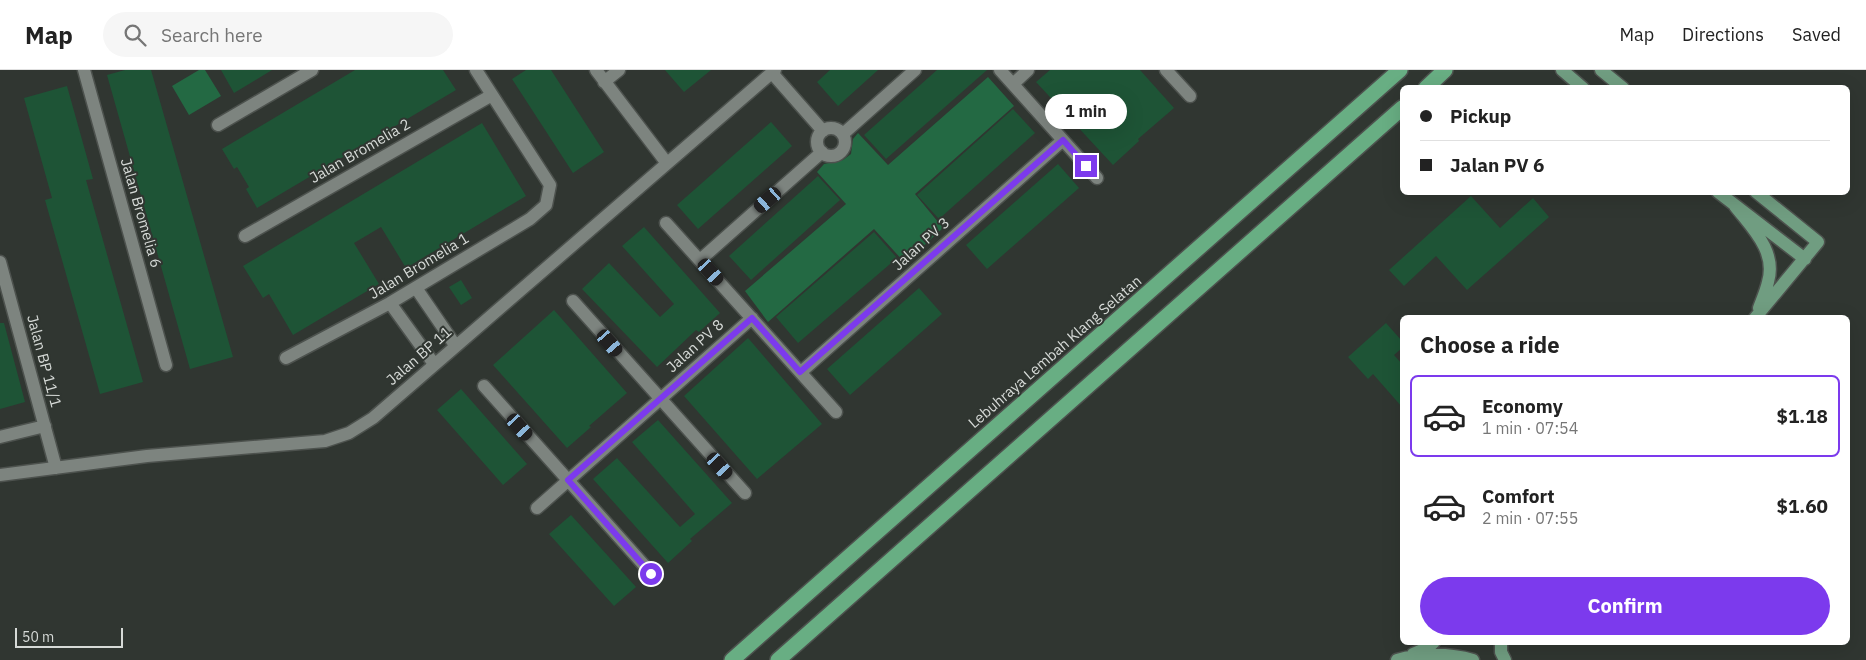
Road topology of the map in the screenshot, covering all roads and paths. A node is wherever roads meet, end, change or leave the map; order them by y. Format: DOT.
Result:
graph roads {
  1 [pos="84,70"];
  2 [pos="312,70"];
  3 [pos="476,70"];
  4 [pos="596,70"];
  5 [pos="619,70"];
  6 [pos="915,70"];
  7 [pos="1000,70"];
  8 [pos="1028,70"];
  9 [pos="1166,70"];
  10 [pos="1400,70"];
  11 [pos="1562,70"];
  12 [pos="1601,70"];
  13 [pos="774,71"];
  14 [pos="1442,73"];
  15 [pos="604,82"];
  16 [pos="1012,84"];
  17 [pos="1429,85"];
  18 [pos="1580,85"];
  19 [pos="1619,85"];
  20 [pos="492,95"];
  21 [pos="1190,96"];
  22 [pos="1400,110"];
  23 [pos="218,125"];
  24 [pos="823,131"];
  25 [pos="843,134"];
  26 [pos="1063,140"];
  27 [pos="822,152"];
  28 [pos="666,162"];
  29 [pos="1097,178"];
  30 [pos="1722,195"];
  31 [pos="1760,195"];
  32 [pos="1735,206"];
  33 [pos="666,223"];
  34 [pos="245,236"];
  35 [pos="1805,259"];
  36 [pos="700,260"];
  37 [pos="0,262"];
  38 [pos="416,288"];
  39 [pos="573,301"];
  40 [pos="390,303"];
  41 [pos="1756,315"];
  42 [pos="1758,315"];
  43 [pos="752,318"];
  44 [pos="455,345"];
  45 [pos="286,358"];
  46 [pos="434,364"];
  47 [pos="166,365"];
  48 [pos="800,372"];
  49 [pos="484,386"];
  50 [pos="660,399"];
  51 [pos="836,412"];
  52 [pos="45,426"];
  53 [pos="0,437"];
  54 [pos="56,468"];
  55 [pos="0,475"];
  56 [pos="568,480"];
  57 [pos="745,493"];
  58 [pos="537,508"];
  59 [pos="651,574"];
  60 [pos="1431,645"];
  61 [pos="1500,645"];
  62 [pos="1402,659"];
  63 [pos="732,660"];
  64 [pos="778,660"];
  65 [pos="1473,660"];
  66 [pos="1505,660"];
  1 -- 47 [label="street, Jalan Bromelia 6"];
  2 -- 23 [label="street"];
  3 -- 20 [label="street"];
  4 -- 15 [label="street"];
  5 -- 15 [label="street"];
  6 -- 25 [label="street"];
  7 -- 16 [label="street"];
  8 -- 16 [label="street"];
  9 -- 21 [label="street"];
  10 -- 63 [label="highway, Lebuhraya Lembah Klang Selatan"];
  11 -- 18 [label="main road"];
  12 -- 19 [label="main road"];
  13 -- 24 [label="street"];
  13 -- 28 [label="street, Jalan BP 11"];
  14 -- 17 [label="highway"];
  15 -- 28 [label="street"];
  16 -- 26 [label="street"];
  20 -- 34 [label="street, Jalan Bromelia 2"];
  20 -- 38 [label="street, Jalan Bromelia 1"];
  22 -- 64 [label="highway"];
  24 -- 25 [label="street"];
  24 -- 27 [label="street"];
  25 -- 27 [label="street"];
  26 -- 29 [label="street"];
  26 -- 48 [label="street, Jalan PV 3"];
  27 -- 36 [label="street"];
  28 -- 44 [label="street, Jalan BP 11"];
  30 -- 32 [label="main road"];
  31 -- 35 [label="main road"];
  32 -- 35 [label="main road"];
  32 -- 41 [label="main road"];
  33 -- 36 [label="street"];
  35 -- 42 [label="main road"];
  36 -- 43 [label="street"];
  37 -- 52 [label="street, Jalan BP 11/1"];
  38 -- 40 [label="street, Jalan Bromelia 1"];
  38 -- 44 [label="street"];
  39 -- 50 [label="street"];
  40 -- 45 [label="street, Jalan Bromelia 1"];
  40 -- 46 [label="street"];
  43 -- 48 [label="street"];
  43 -- 50 [label="street, Jalan PV 8"];
  44 -- 46 [label="street, Jalan BP 11"];
  46 -- 54 [label="street, Jalan BP 11"];
  48 -- 51 [label="street"];
  49 -- 56 [label="street"];
  50 -- 56 [label="street, Jalan PV 8"];
  50 -- 57 [label="street"];
  52 -- 53 [label="street"];
  52 -- 54 [label="street, Jalan BP 11/1"];
  54 -- 55 [label="street, Jalan BP 11"];
  56 -- 58 [label="street, Jalan PV 8"];
  56 -- 59 [label="street"];
  60 -- 62 [label="main road"];
  61 -- 66 [label="main road"];
  62 -- 65 [label="main road"];
}
